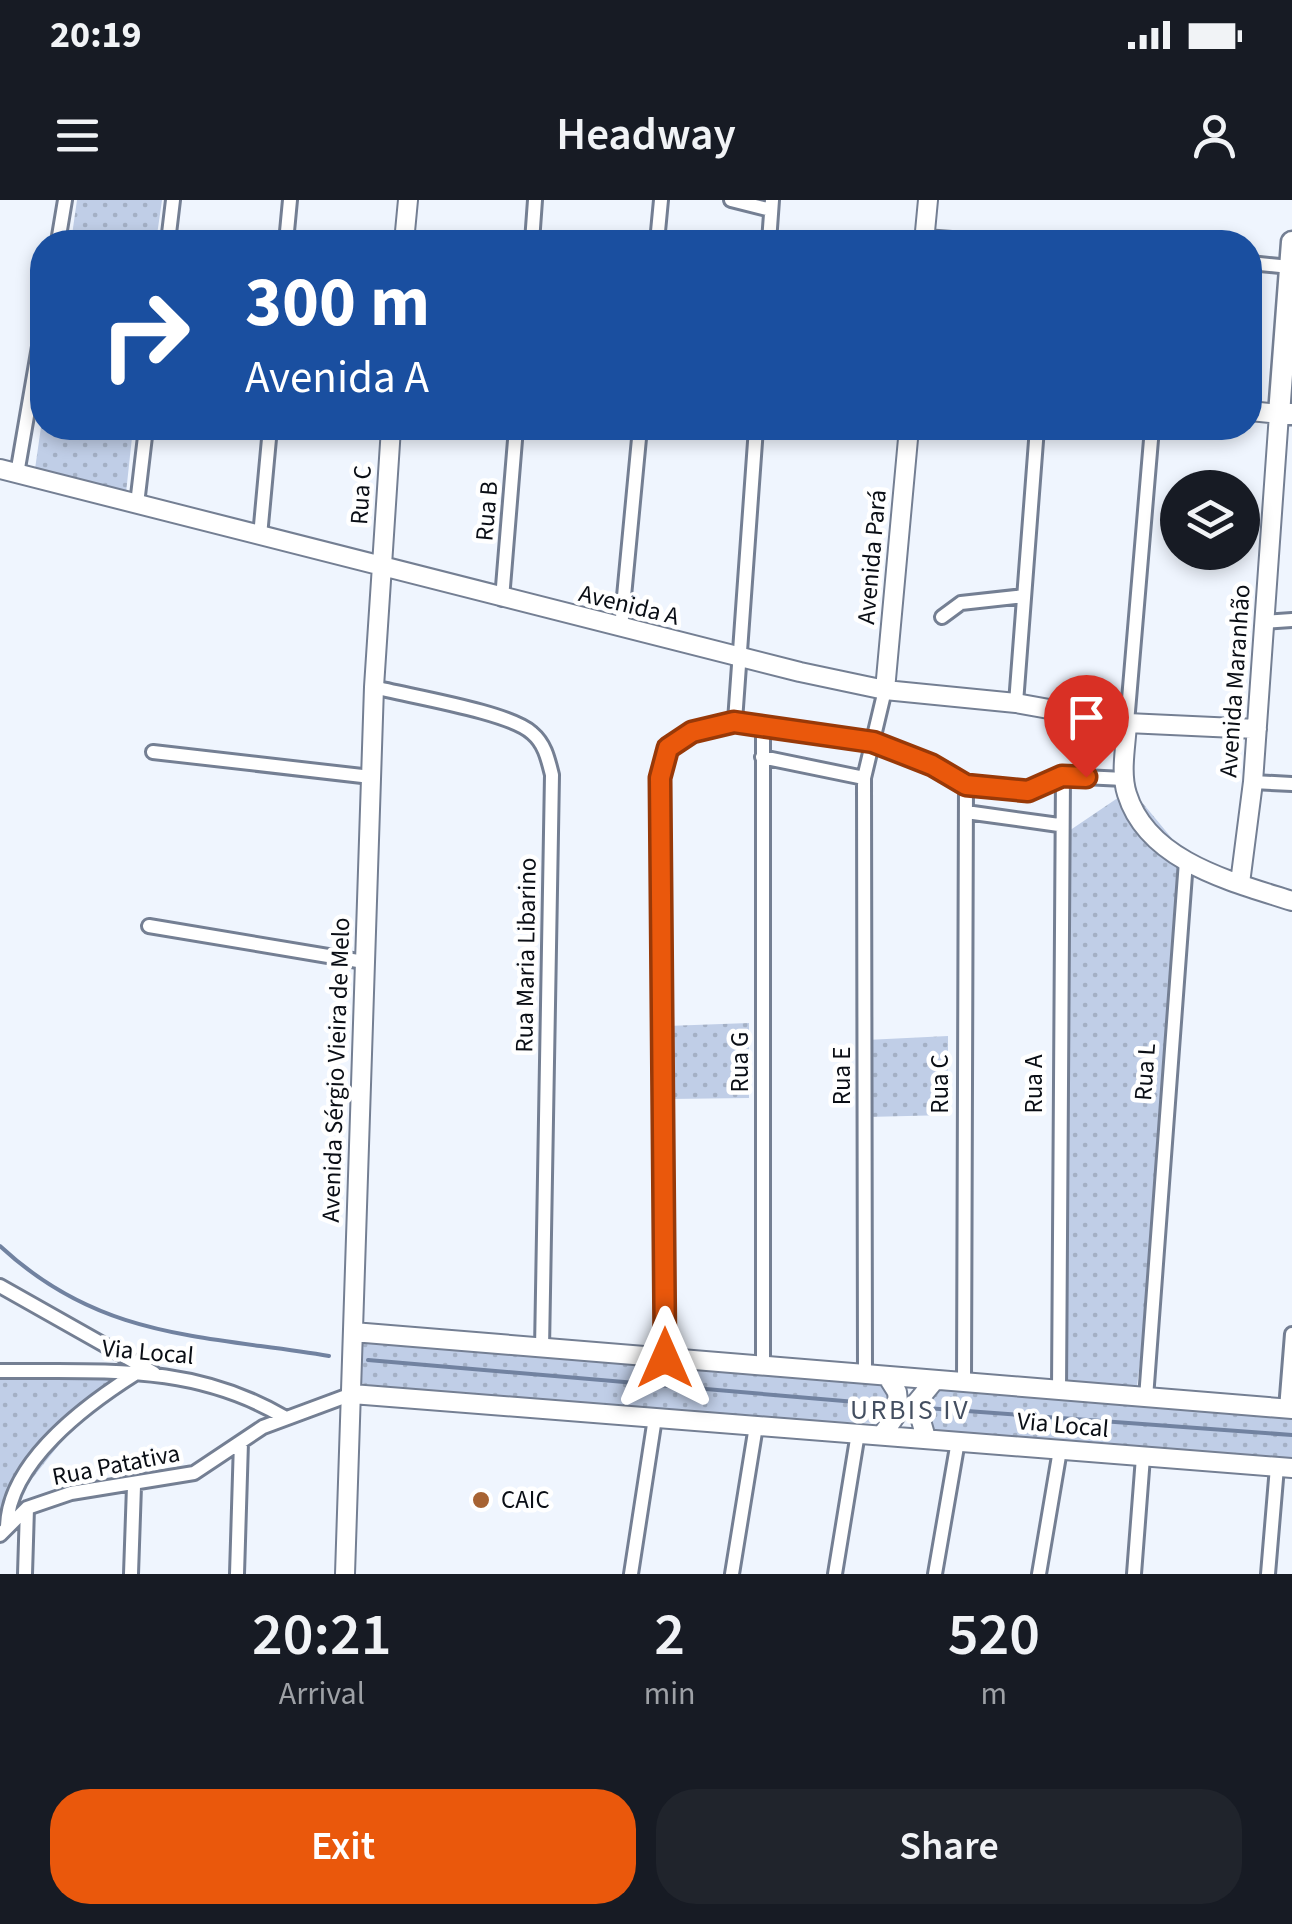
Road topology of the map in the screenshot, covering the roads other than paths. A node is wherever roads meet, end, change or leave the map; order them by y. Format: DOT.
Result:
graph roads {
  1 [pos="65,200"];
  2 [pos="173,200"];
  3 [pos="290,200"];
  4 [pos="408,200"];
  5 [pos="535,200"];
  6 [pos="662,200"];
  7 [pos="730,200"];
  8 [pos="928,200"];
  9 [pos="771,205"];
  10 [pos="60,230"];
  11 [pos="169,230"];
  12 [pos="287,230"];
  13 [pos="405,230"];
  14 [pos="533,230"];
  15 [pos="659,230"];
  16 [pos="769,230"];
  17 [pos="925,230"];
  18 [pos="1292,242"];
  19 [pos="1262,264"];
  20 [pos="1290,266"];
  21 [pos="30,379"];
  22 [pos="1286,414"];
  23 [pos="145,440"];
  24 [pos="269,440"];
  25 [pos="390,440"];
  26 [pos="515,440"];
  27 [pos="639,440"];
  28 [pos="755,440"];
  29 [pos="908,440"];
  30 [pos="1035,440"];
  31 [pos="1151,440"];
  32 [pos="8,471"];
  33 [pos="137,504"];
  34 [pos="260,536"];
  35 [pos="381,567"];
  36 [pos="1024,596"];
  37 [pos="502,599"];
  38 [pos="942,616"];
  39 [pos="1292,620"];
  40 [pos="1264,622"];
  41 [pos="621,628"];
  42 [pos="740,660"];
  43 [pos="374,687"];
  44 [pos="886,690"];
  45 [pos="1016,703"];
  46 [pos="734,722"];
  47 [pos="763,724"];
  48 [pos="1128,724"];
  49 [pos="1256,729"];
  50 [pos="873,742"];
  51 [pos="153,752"];
  52 [pos="762,757"];
  53 [pos="1062,776"];
  54 [pos="371,777"];
  55 [pos="864,778"];
  56 [pos="1253,782"];
  57 [pos="1292,784"];
  58 [pos="966,785"];
  59 [pos="1126,788"];
  60 [pos="966,812"];
  61 [pos="1060,825"];
  62 [pos="1186,862"];
  63 [pos="1240,883"];
  64 [pos="1292,900"];
  65 [pos="149,926"];
  66 [pos="364,962"];
  67 [pos="0,1286"];
  68 [pos="353,1332"];
  69 [pos="1292,1334"];
  70 [pos="542,1349"];
  71 [pos="665,1358"];
  72 [pos="763,1367"];
  73 [pos="0,1371"];
  74 [pos="137,1373"];
  75 [pos="154,1373"];
  76 [pos="866,1374"];
  77 [pos="887,1376"];
  78 [pos="935,1380"];
  79 [pos="964,1382"];
  80 [pos="1059,1392"];
  81 [pos="352,1394"];
  82 [pos="1146,1398"];
  83 [pos="1289,1409"];
  84 [pos="284,1417"];
  85 [pos="655,1418"];
  86 [pos="756,1426"];
  87 [pos="858,1433"];
  88 [pos="882,1435"];
  89 [pos="926,1438"];
  90 [pos="958,1441"];
  91 [pos="241,1442"];
  92 [pos="1060,1450"];
  93 [pos="1143,1457"];
  94 [pos="1284,1467"];
  95 [pos="134,1486"];
  96 [pos="28,1508"];
  97 [pos="4,1530"];
  98 [pos="26,1574"];
  99 [pos="131,1574"];
  100 [pos="236,1574"];
  101 [pos="345,1574"];
  102 [pos="631,1574"];
  103 [pos="732,1574"];
  104 [pos="835,1574"];
  105 [pos="936,1574"];
  106 [pos="1038,1574"];
  107 [pos="1134,1574"];
  108 [pos="1268,1574"];
  1 -- 10 [label="street"];
  2 -- 11 [label="street"];
  3 -- 12 [label="street"];
  4 -- 13 [label="street"];
  5 -- 14 [label="street"];
  6 -- 15 [label="street"];
  7 -- 9 [label="street"];
  8 -- 17 [label="street"];
  9 -- 16 [label="street"];
  18 -- 20 [label="main road, Avenida Maranhão"];
  19 -- 20 [label="street"];
  20 -- 22 [label="main road, Avenida Maranhão"];
  21 -- 32 [label="street"];
  22 -- 40 [label="street, Avenida Maranhão"];
  23 -- 33 [label="street"];
  24 -- 34 [label="street"];
  25 -- 35 [label="street, Rua C"];
  26 -- 37 [label="street, Rua B"];
  27 -- 41 [label="street"];
  28 -- 42 [label="street"];
  29 -- 44 [label="street, Avenida Pará"];
  30 -- 36 [label="street"];
  31 -- 48 [label="street"];
  32 -- 33 [label="street, Avenida A"];
  33 -- 34 [label="street, Avenida A"];
  34 -- 35 [label="street, Avenida A"];
  35 -- 37 [label="street, Avenida A"];
  35 -- 43 [label="street, Avenida Sérgio Vieira de Melo"];
  36 -- 38 [label="street"];
  36 -- 45 [label="street"];
  37 -- 41 [label="street, Avenida A"];
  39 -- 40 [label="street"];
  40 -- 49 [label="street, Avenida Maranhão"];
  41 -- 42 [label="street, Avenida A"];
  42 -- 44 [label="street, Avenida A"];
  42 -- 46 [label="street"];
  43 -- 54 [label="street, Avenida Sérgio Vieira de Melo"];
  43 -- 70 [label="street, Rua Maria Libarino"];
  44 -- 45 [label="street, Avenida A"];
  44 -- 50 [label="street, Rua E"];
  45 -- 48 [label="street, Avenida A"];
  46 -- 47 [label="street"];
  46 -- 71 [label="street"];
  47 -- 50 [label="street"];
  47 -- 52 [label="street, Rua G"];
  48 -- 49 [label="street, Avenida A"];
  48 -- 59 [label="street"];
  49 -- 56 [label="street, Avenida Maranhão"];
  50 -- 55 [label="street, Rua E"];
  50 -- 58 [label="street"];
  51 -- 54 [label="street"];
  52 -- 55 [label="street"];
  52 -- 72 [label="street, Rua G"];
  53 -- 58 [label="street"];
  53 -- 59 [label="street"];
  53 -- 61 [label="street, Rua A"];
  54 -- 66 [label="street, Avenida Sérgio Vieira de Melo"];
  55 -- 76 [label="street, Rua E"];
  56 -- 57 [label="street"];
  56 -- 63 [label="street, Avenida Maranhão"];
  58 -- 60 [label="street, Rua C"];
  59 -- 62 [label="street"];
  60 -- 61 [label="street"];
  60 -- 79 [label="street, Rua C"];
  61 -- 80 [label="street, Rua A"];
  62 -- 63 [label="street"];
  62 -- 82 [label="street, Rua L"];
  63 -- 64 [label="street"];
  65 -- 66 [label="street"];
  66 -- 68 [label="street, Avenida Sérgio Vieira de Melo"];
  67 -- 75 [label="street"];
  68 -- 70 [label="street, Via Local"];
  68 -- 81 [label="street, Avenida Sérgio Vieira de Melo"];
  69 -- 83 [label="street"];
  70 -- 71 [label="street, Via Local"];
  71 -- 72 [label="street, Via Local"];
  72 -- 76 [label="street, Via Local"];
  73 -- 74 [label="street, Via Local"];
  74 -- 75 [label="street, Via Local"];
  74 -- 97 [label="street"];
  75 -- 84 [label="street, Via Local"];
  76 -- 77 [label="street, Via Local"];
  77 -- 78 [label="street, Via Local"];
  77 -- 88 [label="street"];
  78 -- 79 [label="street, Via Local"];
  78 -- 89 [label="street"];
  79 -- 80 [label="street, Via Local"];
  80 -- 82 [label="street, Via Local"];
  81 -- 84 [label="street, Rua Patativa"];
  81 -- 85 [label="street, Via Local"];
  81 -- 101 [label="street, Avenida Sérgio Vieira de Melo"];
  82 -- 83 [label="street, Via Local"];
  84 -- 91 [label="street, Rua Patativa"];
  85 -- 86 [label="street, Via Local"];
  85 -- 102 [label="street"];
  86 -- 87 [label="street, Via Local"];
  86 -- 103 [label="street"];
  87 -- 88 [label="street, Via Local"];
  87 -- 104 [label="street"];
  88 -- 89 [label="street, Via Local"];
  89 -- 90 [label="street, Via Local"];
  90 -- 92 [label="street, Via Local"];
  90 -- 105 [label="street"];
  91 -- 95 [label="street, Rua Patativa"];
  91 -- 100 [label="street"];
  92 -- 93 [label="street, Via Local"];
  92 -- 106 [label="street"];
  93 -- 94 [label="street, Via Local"];
  93 -- 107 [label="street"];
  94 -- 108 [label="street"];
  95 -- 96 [label="street, Rua Patativa"];
  95 -- 99 [label="street"];
  96 -- 97 [label="street, Rua Patativa"];
  96 -- 98 [label="street"];
}
